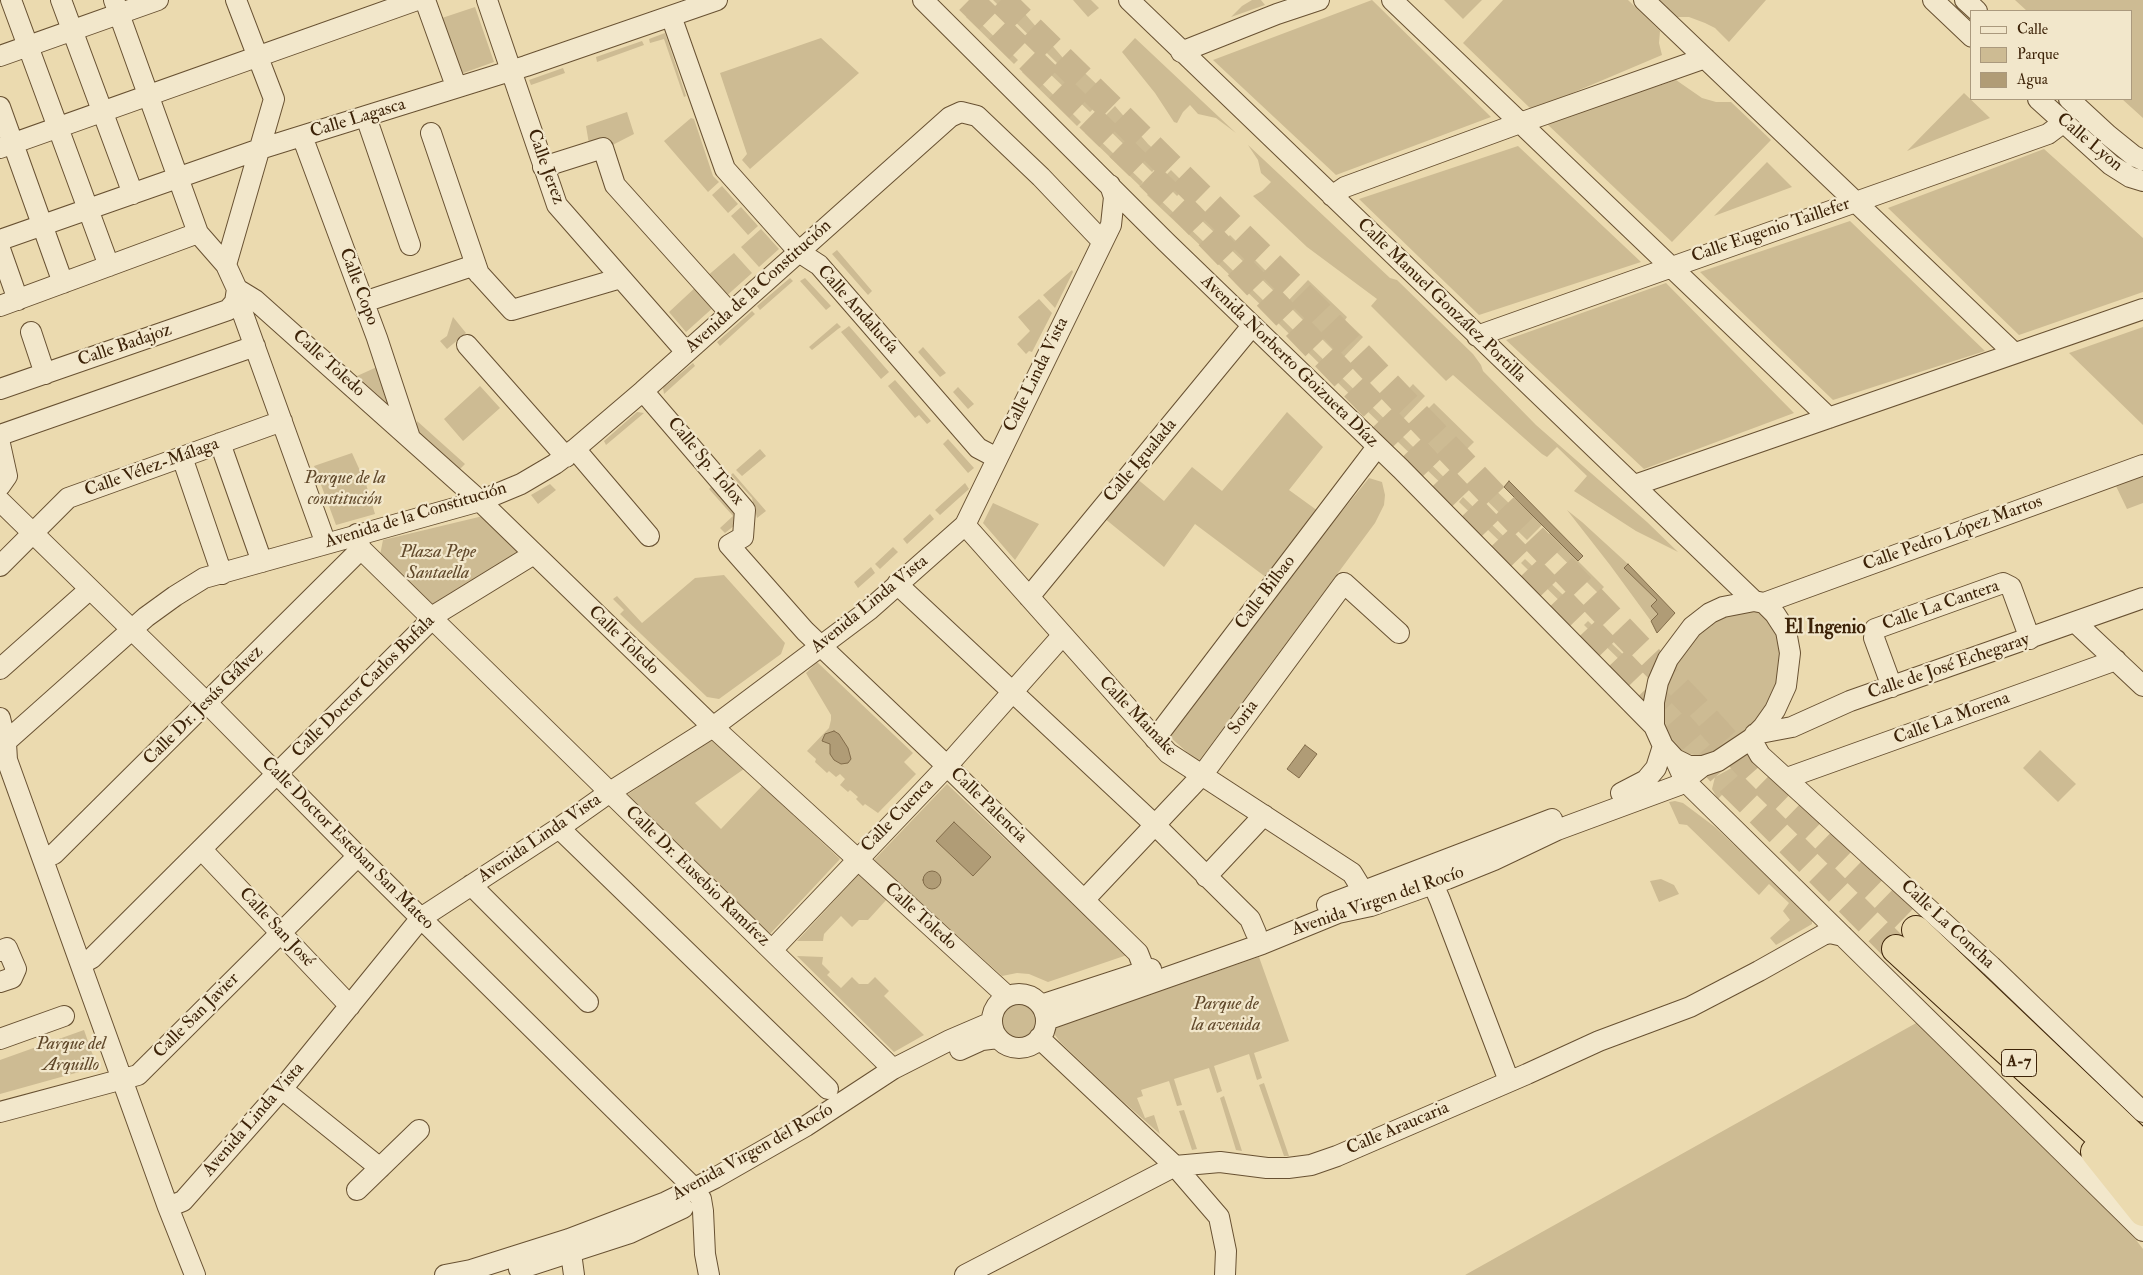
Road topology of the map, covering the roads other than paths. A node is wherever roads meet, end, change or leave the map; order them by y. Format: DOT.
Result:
graph roads {
  1 [pos="11,0"];
  2 [pos="61,0"];
  3 [pos="158,0"];
  4 [pos="236,0"];
  5 [pos="425,0"];
  6 [pos="487,0"];
  7 [pos="717,0"];
  8 [pos="922,0"];
  9 [pos="1130,0"];
  10 [pos="1319,0"];
  11 [pos="1392,0"];
  12 [pos="1644,0"];
  13 [pos="1933,0"];
  14 [pos="1965,0"];
  15 [pos="408,1"];
  16 [pos="116,7"];
  17 [pos="1976,10"];
  18 [pos="671,16"];
  19 [pos="72,31"];
  20 [pos="1970,35"];
  21 [pos="28,46"];
  22 [pos="1182,52"];
  23 [pos="0,56"];
  24 [pos="259,57"];
  25 [pos="1705,58"];
  26 [pos="511,70"];
  27 [pos="456,86"];
  28 [pos="148,96"];
  29 [pos="420,100"];
  30 [pos="2039,100"];
  31 [pos="2070,100"];
  32 [pos="0,107"];
  33 [pos="102,112"];
  34 [pos="366,117"];
  35 [pos="2064,122"];
  36 [pos="1520,123"];
  37 [pos="59,127"];
  38 [pos="302,136"];
  39 [pos="7,145"];
  40 [pos="260,149"];
  41 [pos="2143,160"];
  42 [pos="543,167"];
  43 [pos="178,178"];
  44 [pos="2143,181"];
  45 [pos="1110,184"];
  46 [pos="133,194"];
  47 [pos="1332,196"];
  48 [pos="1854,202"];
  49 [pos="89,209"];
  50 [pos="44,225"];
  51 [pos="198,233"];
  52 [pos="1106,233"];
  53 [pos="0,240"];
  54 [pos="1166,242"];
  55 [pos="410,245"];
  56 [pos="0,249"];
  57 [pos="799,252"];
  58 [pos="226,265"];
  59 [pos="109,266"];
  60 [pos="1670,267"];
  61 [pos="479,274"];
  62 [pos="621,278"];
  63 [pos="63,283"];
  64 [pos="237,289"];
  65 [pos="364,302"];
  66 [pos="9,303"];
  67 [pos="2143,309"];
  68 [pos="730,313"];
  69 [pos="1252,326"];
  70 [pos="31,332"];
  71 [pos="1477,336"];
  72 [pos="468,345"];
  73 [pos="255,346"];
  74 [pos="686,352"];
  75 [pos="2014,353"];
  76 [pos="45,374"];
  77 [pos="0,389"];
  78 [pos="643,391"];
  79 [pos="1829,418"];
  80 [pos="282,421"];
  81 [pos="0,435"];
  82 [pos="410,438"];
  83 [pos="220,443"];
  84 [pos="0,444"];
  85 [pos="1377,447"];
  86 [pos="570,453"];
  87 [pos="182,457"];
  88 [pos="997,458"];
  89 [pos="2143,465"];
  90 [pos="1635,485"];
  91 [pos="0,486"];
  92 [pos="480,500"];
  93 [pos="0,501"];
  94 [pos="965,525"];
  95 [pos="34,533"];
  96 [pos="649,536"];
  97 [pos="359,542"];
  98 [pos="326,544"];
  99 [pos="534,554"];
  100 [pos="262,562"];
  101 [pos="0,566"];
  102 [pos="222,574"];
  103 [pos="897,584"];
  104 [pos="90,589"];
  105 [pos="1029,597"];
  106 [pos="2143,598"];
  107 [pos="1759,602"];
  108 [pos="433,620"];
  109 [pos="2076,623"];
  110 [pos="133,630"];
  111 [pos="1399,633"];
  112 [pos="1062,636"];
  113 [pos="2030,639"];
  114 [pos="821,647"];
  115 [pos="2116,660"];
  116 [pos="0,669"];
  117 [pos="1892,686"];
  118 [pos="2143,686"];
  119 [pos="1013,692"];
  120 [pos="208,703"];
  121 [pos="0,718"];
  122 [pos="1654,726"];
  123 [pos="713,727"];
  124 [pos="1753,737"];
  125 [pos="1155,739"];
  126 [pos="3,745"];
  127 [pos="1669,752"];
  128 [pos="946,766"];
  129 [pos="1703,766"];
  130 [pos="1203,774"];
  131 [pos="277,775"];
  132 [pos="1787,778"];
  133 [pos="1685,781"];
  134 [pos="610,792"];
  135 [pos="1264,815"];
  136 [pos="1154,824"];
  137 [pos="559,828"];
  138 [pos="1517,832"];
  139 [pos="202,850"];
  140 [pos="358,856"];
  141 [pos="43,858"];
  142 [pos="856,859"];
  143 [pos="1460,873"];
  144 [pos="1206,877"];
  145 [pos="1433,884"];
  146 [pos="472,885"];
  147 [pos="1363,892"];
  148 [pos="1398,896"];
  149 [pos="1085,899"];
  150 [pos="1442,906"];
  151 [pos="1821,914"];
  152 [pos="421,918"];
  153 [pos="1916,930"];
  154 [pos="280,932"];
  155 [pos="1256,933"];
  156 [pos="1823,935"];
  157 [pos="1843,936"];
  158 [pos="1896,949"];
  159 [pos="772,950"];
  160 [pos="0,951"];
  161 [pos="80,964"];
  162 [pos="1145,971"];
  163 [pos="0,982"];
  164 [pos="1007,996"];
  165 [pos="588,1002"];
  166 [pos="350,1006"];
  167 [pos="1043,1012"];
  168 [pos="64,1016"];
  169 [pos="995,1030"];
  170 [pos="1985,1031"];
  171 [pos="1039,1038"];
  172 [pos="0,1039"];
  173 [pos="893,1069"];
  174 [pos="122,1078"];
  175 [pos="1509,1081"];
  176 [pos="282,1089"];
  177 [pos="828,1089"];
  178 [pos="0,1112"];
  179 [pos="420,1130"];
  180 [pos="2140,1133"];
  181 [pos="1175,1166"];
  182 [pos="380,1168"];
  183 [pos="2143,1176"];
  184 [pos="357,1190"];
  185 [pos="697,1194"];
  186 [pos="168,1207"];
  187 [pos="2143,1212"];
  188 [pos="2143,1232"];
  189 [pos="571,1254"];
  190 [pos="195,1275"];
  191 [pos="445,1275"];
  192 [pos="500,1275"];
  193 [pos="574,1275"];
  194 [pos="709,1275"];
  195 [pos="965,1275"];
  196 [pos="1225,1275"];
  1 -- 21 [label="street"];
  2 -- 19 [label="street"];
  3 -- 16 [label="street"];
  4 -- 24 [label="street"];
  5 -- 27 [label="street"];
  6 -- 26 [label="street, Calle Jerez"];
  7 -- 18 [label="street, Calle Lagasca"];
  8 -- 45 [label="street, Avenida Norberto Goizueta Díaz"];
  9 -- 22 [label="street, Calle Manuel González Portilla"];
  10 -- 22 [label="street"];
  11 -- 36 [label="street"];
  12 -- 25 [label="street"];
  13 -- 20 [label="street"];
  14 -- 17 [label="street"];
  15 -- 24 [label="street"];
  16 -- 19 [label="street"];
  16 -- 28 [label="street"];
  18 -- 26 [label="street, Calle Lagasca"];
  18 -- 57 [label="street, Calle Andalucía"];
  19 -- 21 [label="street"];
  19 -- 33 [label="street"];
  21 -- 23 [label="street"];
  21 -- 37 [label="street"];
  22 -- 47 [label="street, Calle Manuel González Portilla"];
  24 -- 28 [label="street"];
  24 -- 40 [label="street"];
  25 -- 36 [label="street"];
  25 -- 48 [label="street"];
  26 -- 27 [label="street, Calle Lagasca"];
  26 -- 42 [label="street, Calle Jerez"];
  27 -- 29 [label="street, Calle Lagasca"];
  28 -- 33 [label="street"];
  28 -- 43 [label="street"];
  29 -- 34 [label="street, Calle Lagasca"];
  29 -- 61 [label="street"];
  30 -- 35 [label="street, Calle Lyon"];
  31 -- 41 [label="street, Calle Lyon"];
  32 -- 39 [label="street"];
  33 -- 37 [label="street"];
  33 -- 46 [label="street"];
  34 -- 38 [label="street, Calle Lagasca"];
  34 -- 55 [label="street"];
  35 -- 44 [label="street, Calle Lyon"];
  35 -- 48 [label="street, Calle Eugenio Taillefer"];
  36 -- 47 [label="street"];
  36 -- 60 [label="street"];
  37 -- 39 [label="street"];
  37 -- 49 [label="street"];
  38 -- 40 [label="street, Calle Lagasca"];
  38 -- 65 [label="street, Calle Copo"];
  39 -- 50 [label="street"];
  40 -- 43 [label="street, Calle Lagasca"];
  40 -- 58 [label="street"];
  42 -- 62 [label="street, Calle Jerez"];
  42 -- 68 [label="street"];
  43 -- 46 [label="street, Calle Lagasca"];
  43 -- 51 [label="street"];
  45 -- 52 [label="street, Calle Linda Vista"];
  45 -- 54 [label="street, Avenida Norberto Goizueta Díaz"];
  46 -- 49 [label="street, Calle Lagasca"];
  47 -- 71 [label="street, Calle Manuel González Portilla"];
  48 -- 60 [label="street, Calle Eugenio Taillefer"];
  48 -- 75 [label="street"];
  49 -- 50 [label="street, Calle Lagasca"];
  49 -- 59 [label="street"];
  50 -- 53 [label="street, Calle Lagasca"];
  50 -- 63 [label="street"];
  51 -- 58 [label="street"];
  51 -- 59 [label="street"];
  52 -- 54 [label="street"];
  52 -- 57 [label="street, Avenida de la Constitución"];
  52 -- 88 [label="street, Calle Linda Vista"];
  54 -- 69 [label="street, Avenida Norberto Goizueta Díaz"];
  56 -- 66 [label="street"];
  57 -- 68 [label="street, Avenida de la Constitución"];
  57 -- 88 [label="street, Calle Andalucía"];
  58 -- 64 [label="street"];
  59 -- 63 [label="street"];
  60 -- 71 [label="street, Calle Eugenio Taillefer"];
  60 -- 79 [label="street"];
  61 -- 62 [label="street"];
  61 -- 65 [label="street"];
  62 -- 74 [label="street, Calle Jerez"];
  63 -- 66 [label="street"];
  64 -- 73 [label="street"];
  64 -- 76 [label="street, Calle Badajoz"];
  64 -- 82 [label="street, Calle Toledo"];
  65 -- 82 [label="street, Calle Copo"];
  67 -- 75 [label="street"];
  68 -- 74 [label="street, Avenida de la Constitución"];
  69 -- 85 [label="street, Avenida Norberto Goizueta Díaz"];
  69 -- 105 [label="street, Calle Igualada"];
  70 -- 76 [label="street"];
  71 -- 90 [label="street, Calle Manuel González Portilla"];
  72 -- 86 [label="street"];
  73 -- 80 [label="street"];
  73 -- 81 [label="street"];
  74 -- 78 [label="street, Avenida de la Constitución"];
  75 -- 79 [label="street"];
  76 -- 77 [label="street, Calle Badajoz"];
  78 -- 86 [label="street, Avenida de la Constitución"];
  78 -- 114 [label="street, Calle Sp. Tolox"];
  79 -- 90 [label="street"];
  80 -- 83 [label="street, Calle Vélez-Málaga"];
  80 -- 98 [label="street"];
  82 -- 92 [label="street, Calle Toledo"];
  83 -- 87 [label="street, Calle Vélez-Málaga"];
  83 -- 100 [label="street"];
  84 -- 91 [label="street"];
  85 -- 122 [label="street, Avenida Norberto Goizueta Díaz"];
  85 -- 125 [label="street, Calle Bilbao"];
  86 -- 92 [label="street, Avenida de la Constitución"];
  86 -- 96 [label="street"];
  87 -- 95 [label="street, Calle Vélez-Málaga"];
  87 -- 102 [label="street"];
  88 -- 94 [label="street, Calle Linda Vista"];
  89 -- 107 [label="street, Calle Pedro López Martos"];
  90 -- 107 [label="street, Calle Manuel González Portilla"];
  92 -- 97 [label="street, Avenida de la Constitución"];
  92 -- 99 [label="street, Calle Toledo"];
  93 -- 95 [label="street, Calle Doctor Esteban San Mateo"];
  94 -- 103 [label="street, Avenida Linda Vista"];
  94 -- 105 [label="street, Calle Mainake"];
  95 -- 101 [label="street, Calle Vélez-Málaga"];
  95 -- 104 [label="street, Calle Doctor Esteban San Mateo"];
  97 -- 98 [label="street, Avenida de la Constitución"];
  97 -- 108 [label="street, Calle Dr. Eusebio Ramírez"];
  97 -- 120 [label="street, Calle Dr. Jesús Gálvez"];
  98 -- 100 [label="street, Avenida de la Constitución"];
  99 -- 108 [label="street, Calle Doctor Carlos Bufala"];
  99 -- 123 [label="street, Calle Toledo"];
  100 -- 102 [label="street, Avenida de la Constitución"];
  102 -- 110 [label="street, Avenida de la Constitución"];
  103 -- 114 [label="street, Avenida Linda Vista"];
  103 -- 119 [label="street"];
  104 -- 110 [label="street, Calle Doctor Esteban San Mateo"];
  104 -- 116 [label="street"];
  105 -- 112 [label="street, Calle Mainake"];
  106 -- 109 [label="street, Calle de José Echegaray"];
  107 -- 122 [label="street"];
  107 -- 124 [label="street"];
  108 -- 131 [label="street, Calle Doctor Carlos Bufala"];
  108 -- 134 [label="street, Calle Dr. Eusebio Ramírez"];
  109 -- 113 [label="street, Calle de José Echegaray"];
  109 -- 115 [label="street"];
  110 -- 120 [label="street, Calle Doctor Esteban San Mateo"];
  110 -- 126 [label="street, Avenida de la Constitución"];
  111 -- 130 [label="street, Soria"];
  112 -- 119 [label="street, Calle Cuenca"];
  112 -- 125 [label="street, Calle Mainake"];
  113 -- 117 [label="street, Calle de José Echegaray"];
  113 -- 117 [label="street, Calle La Cantera"];
  114 -- 123 [label="street, Avenida Linda Vista"];
  114 -- 128 [label="street, Calle Palencia"];
  115 -- 118 [label="street"];
  115 -- 132 [label="street, Calle La Morena"];
  117 -- 124 [label="street, Calle de José Echegaray"];
  119 -- 128 [label="street, Calle Cuenca"];
  119 -- 136 [label="street"];
  120 -- 131 [label="street, Calle Doctor Esteban San Mateo"];
  120 -- 141 [label="street, Calle Dr. Jesús Gálvez"];
  121 -- 126 [label="street"];
  122 -- 127 [label="street"];
  123 -- 134 [label="street, Avenida Linda Vista"];
  123 -- 142 [label="street, Calle Toledo"];
  124 -- 129 [label="street"];
  124 -- 132 [label="street, Calle La Concha"];
  125 -- 130 [label="street, Calle Mainake"];
  126 -- 141 [label="street"];
  127 -- 129 [label="street"];
  127 -- 133 [label="street"];
  127 -- 138 [label="street, Avenida Virgen del Rocío"];
  128 -- 142 [label="street, Calle Cuenca"];
  128 -- 149 [label="street, Calle Palencia"];
  129 -- 133 [label="street, Avenida Virgen del Rocío"];
  130 -- 135 [label="street, Calle Mainake"];
  130 -- 136 [label="street, Soria"];
  131 -- 139 [label="street, Calle Doctor Carlos Bufala"];
  131 -- 140 [label="street, Calle Doctor Esteban San Mateo"];
  132 -- 180 [label="street, Calle La Concha"];
  133 -- 143 [label="street, Avenida Virgen del Rocío"];
  133 -- 151 [label="street"];
  134 -- 137 [label="street, Avenida Linda Vista"];
  134 -- 159 [label="street, Calle Dr. Eusebio Ramírez"];
  135 -- 144 [label="street"];
  135 -- 147 [label="street, Calle Mainake"];
  136 -- 144 [label="street"];
  136 -- 149 [label="street, Soria"];
  137 -- 146 [label="street, Avenida Linda Vista"];
  137 -- 177 [label="street"];
  138 -- 145 [label="street"];
  138 -- 147 [label="street, Avenida Virgen del Rocío"];
  139 -- 154 [label="street, Calle San José"];
  139 -- 161 [label="street, Calle Doctor Carlos Bufala"];
  140 -- 152 [label="street, Calle Doctor Esteban San Mateo"];
  140 -- 154 [label="street, Calle San Javier"];
  141 -- 161 [label="street"];
  142 -- 159 [label="street, Calle Cuenca"];
  142 -- 164 [label="street, Calle Toledo"];
  143 -- 145 [label="street, Avenida Virgen del Rocío"];
  143 -- 150 [label="street"];
  144 -- 155 [label="street"];
  145 -- 147 [label="street"];
  145 -- 148 [label="street, Avenida Virgen del Rocío"];
  145 -- 150 [label="street"];
  146 -- 152 [label="street, Avenida Linda Vista"];
  146 -- 165 [label="street"];
  147 -- 155 [label="street, Avenida Virgen del Rocío"];
  148 -- 150 [label="street"];
  148 -- 167 [label="street, Avenida Virgen del Rocío"];
  149 -- 162 [label="street, Calle Palencia"];
  150 -- 175 [label="street"];
  151 -- 156 [label="street"];
  151 -- 157 [label="street"];
  152 -- 166 [label="street, Avenida Linda Vista"];
  152 -- 185 [label="street, Calle Doctor Esteban San Mateo"];
  153 -- 180 [label="highway, A-7"];
  154 -- 166 [label="street, Calle San José"];
  154 -- 174 [label="street, Calle San Javier"];
  155 -- 162 [label="street, Avenida Virgen del Rocío"];
  156 -- 157 [label="street"];
  156 -- 175 [label="street, Calle Araucaria"];
  157 -- 188 [label="street"];
  158 -- 170 [label="highway, A-7"];
  159 -- 173 [label="street, Calle Dr. Eusebio Ramírez"];
  160 -- 163 [label="street"];
  161 -- 174 [label="street"];
  162 -- 167 [label="street, Avenida Virgen del Rocío"];
  164 -- 167 [label="street"];
  164 -- 169 [label="street"];
  166 -- 176 [label="street, Avenida Linda Vista"];
  167 -- 171 [label="street"];
  168 -- 172 [label="street"];
  169 -- 171 [label="street"];
  169 -- 173 [label="street, Avenida Virgen del Rocío"];
  169 -- 185 [label="street, Avenida Virgen del Rocío"];
  170 -- 183 [label="highway, A-7"];
  170 -- 187 [label="highway"];
  171 -- 181 [label="street"];
  173 -- 185 [label="street, Avenida Virgen del Rocío"];
  174 -- 178 [label="street, Calle San Javier"];
  174 -- 186 [label="street"];
  175 -- 181 [label="street, Calle Araucaria"];
  176 -- 182 [label="street"];
  176 -- 186 [label="street, Avenida Linda Vista"];
  179 -- 182 [label="street"];
  181 -- 195 [label="street, Calle Araucaria"];
  181 -- 196 [label="street"];
  182 -- 184 [label="street"];
  185 -- 189 [label="street, Avenida Virgen del Rocío"];
  185 -- 191 [label="street, Avenida Virgen del Rocío"];
  185 -- 194 [label="street"];
  186 -- 190 [label="street"];
  189 -- 192 [label="street, Avenida Virgen del Rocío"];
  189 -- 193 [label="street"];
}
